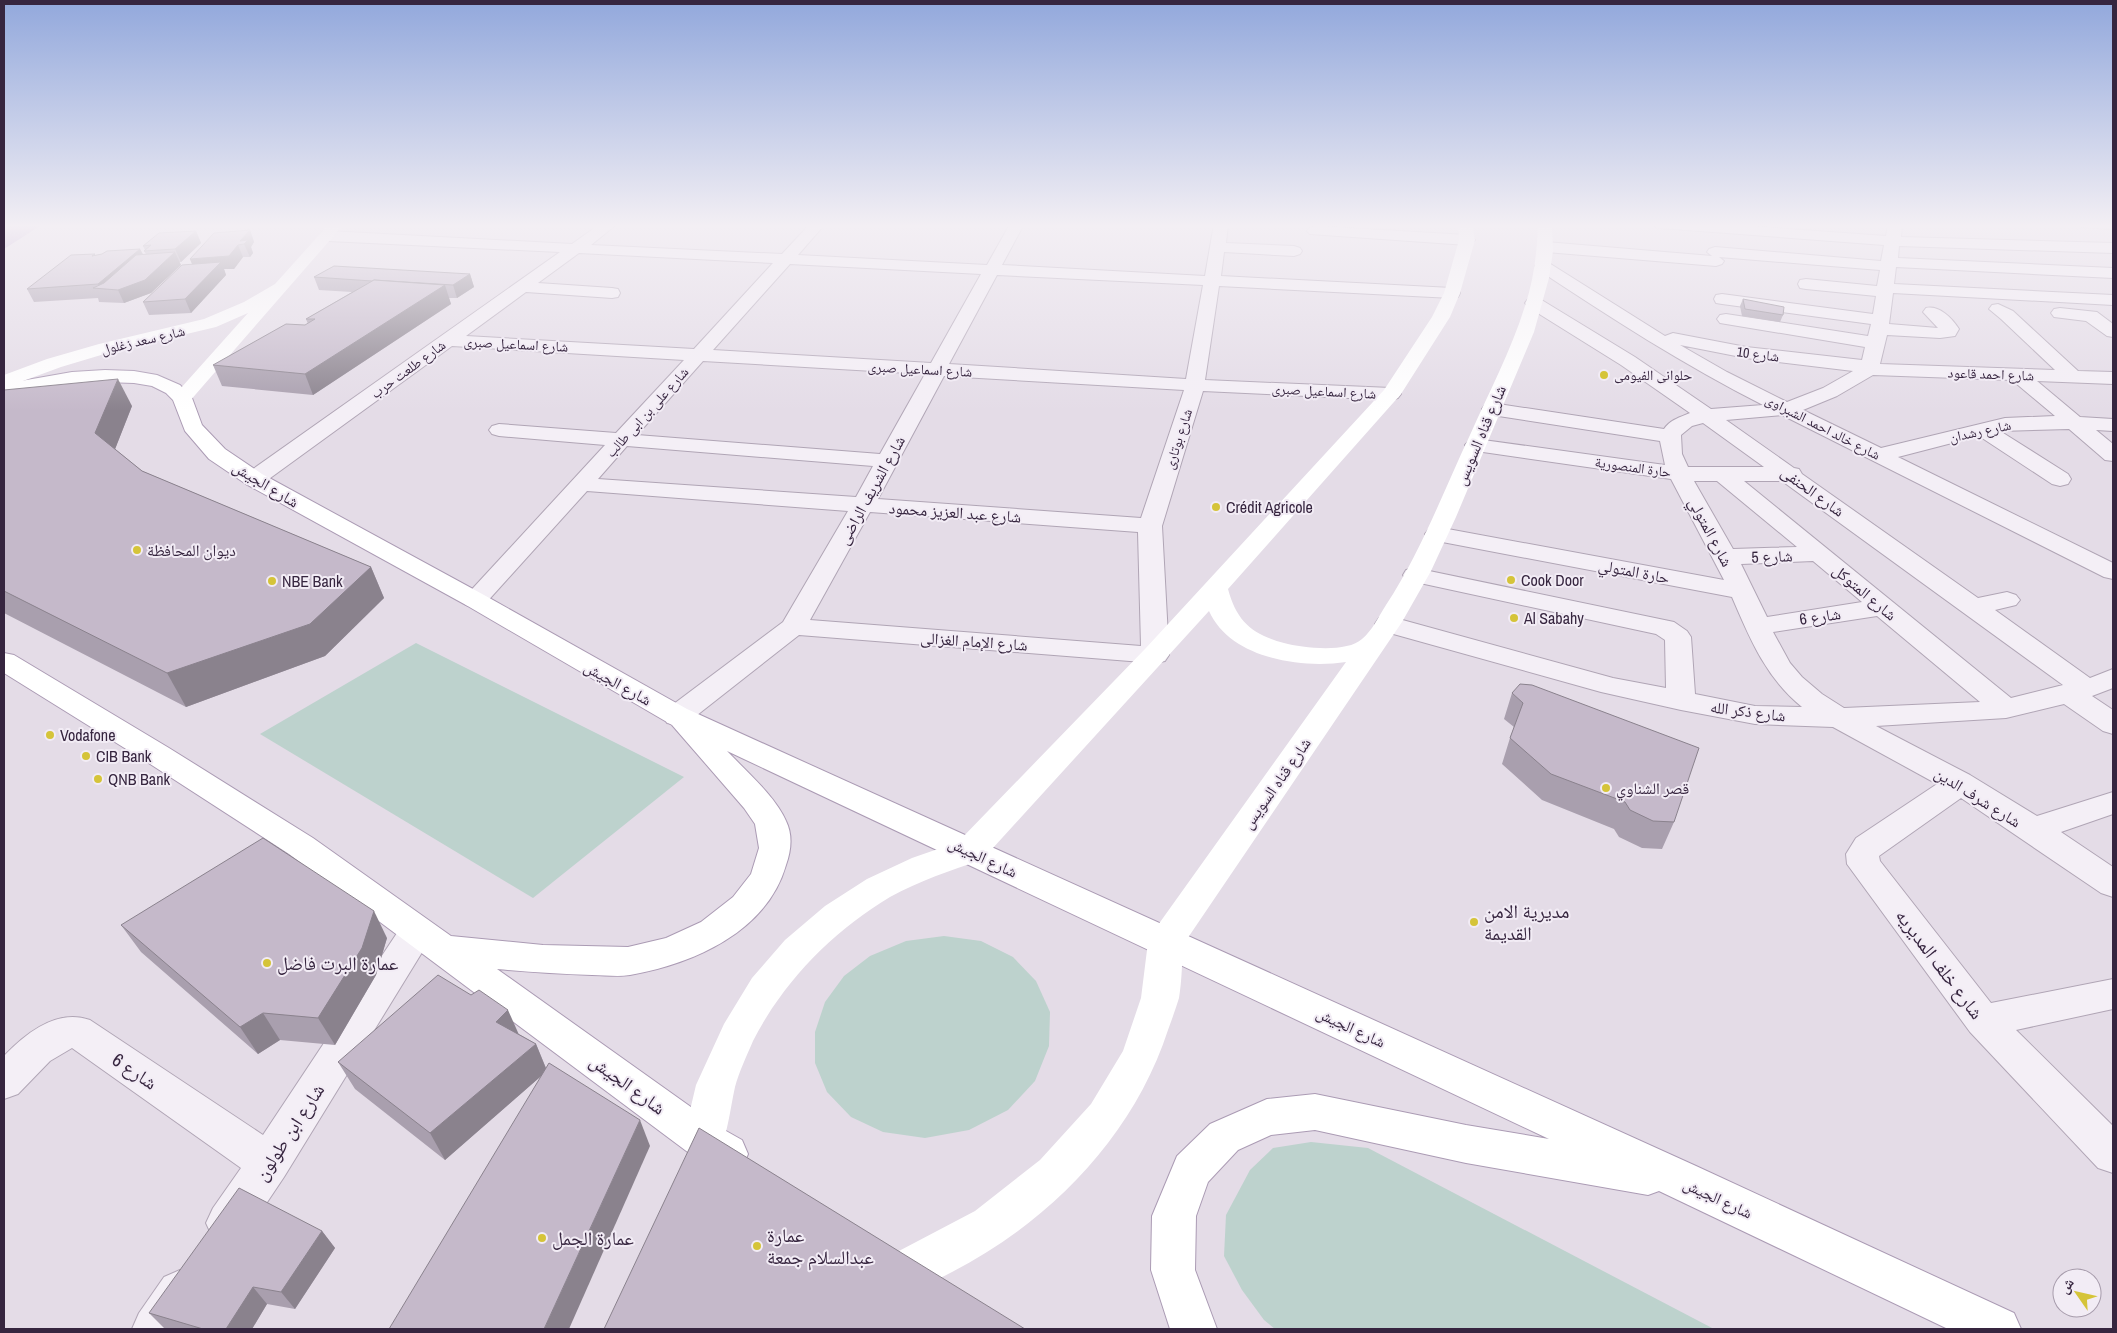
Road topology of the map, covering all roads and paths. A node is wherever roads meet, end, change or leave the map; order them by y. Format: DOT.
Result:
graph roads {
  1 [pos="761,286"];
  2 [pos="983,286"];
  3 [pos="1212,286"];
  4 [pos="1317,286"];
  5 [pos="1454,286"];
  6 [pos="1537,286"];
  7 [pos="1592,286"];
  8 [pos="1720,286"];
  9 [pos="1841,286"];
  10 [pos="1885,286"];
  11 [pos="523,287"];
  12 [pos="278,288"];
  13 [pos="1884,290"];
  14 [pos="612,293"];
  15 [pos="1452,293"];
  16 [pos="1981,294"];
  17 [pos="1722,299"];
  18 [pos="2113,300"];
  19 [pos="1534,302"];
  20 [pos="1998,309"];
  21 [pos="1932,312"];
  22 [pos="1878,331"];
  23 [pos="2113,332"];
  24 [pos="172,333"];
  25 [pos="1648,333"];
  26 [pos="236,339"];
  27 [pos="449,340"];
  28 [pos="699,355"];
  29 [pos="1869,368"];
  30 [pos="938,370"];
  31 [pos="2018,375"];
  32 [pos="2072,376"];
  33 [pos="2112,379"];
  34 [pos="4,382"];
  35 [pos="1195,385"];
  36 [pos="4,390"];
  37 [pos="1391,394"];
  38 [pos="182,398"];
  39 [pos="1492,409"];
  40 [pos="1786,409"];
  41 [pos="1708,416"];
  42 [pos="2075,423"];
  43 [pos="2113,425"];
  44 [pos="1982,429"];
  45 [pos="499,430"];
  46 [pos="1669,436"];
  47 [pos="621,440"];
  48 [pos="1476,445"];
  49 [pos="1879,455"];
  50 [pos="2113,455"];
  51 [pos="887,461"];
  52 [pos="1680,474"];
  53 [pos="1790,474"];
  54 [pos="1724,475"];
  55 [pos="254,479"];
  56 [pos="2060,479"];
  57 [pos="581,484"];
  58 [pos="863,505"];
  59 [pos="1150,526"];
  60 [pos="1437,534"];
  61 [pos="1820,554"];
  62 [pos="1724,557"];
  63 [pos="2113,572"];
  64 [pos="1415,575"];
  65 [pos="1216,588"];
  66 [pos="1742,591"];
  67 [pos="475,600"];
  68 [pos="2007,600"];
  69 [pos="1883,607"];
  70 [pos="1973,607"];
  71 [pos="1758,626"];
  72 [pos="793,627"];
  73 [pos="1379,635"];
  74 [pos="1155,655"];
  75 [pos="4,661"];
  76 [pos="2113,678"];
  77 [pos="2078,691"];
  78 [pos="1681,701"];
  79 [pos="2006,709"];
  80 [pos="678,716"];
  81 [pos="1839,718"];
  82 [pos="2113,724"];
  83 [pos="1960,784"];
  84 [pos="2113,803"];
  85 [pos="2032,830"];
  86 [pos="970,851"];
  87 [pos="2113,884"];
  88 [pos="431,941"];
  89 [pos="1166,942"];
  90 [pos="2113,994"];
  91 [pos="1983,1021"];
  92 [pos="4,1082"];
  93 [pos="2113,1154"];
  94 [pos="696,1158"];
  95 [pos="269,1163"];
  96 [pos="754,1171"];
  97 [pos="1681,1180"];
  98 [pos="946,1288"];
  99 [pos="155,1329"];
  100 [pos="1194,1329"];
  101 [pos="1998,1329"];
  1 -- 28 [label="street, شارع على بن ابى طالب"];
  2 -- 30 [label="street, شارع الشريف الراضى"];
  3 -- 35 [label="street, شارع بوتارى"];
  4 -- 15 [label="street"];
  5 -- 15 [label="main road"];
  6 -- 19 [label="main road, شارع قناه السويس"];
  7 -- 25 [label="street, شارع خالد احمد الشبراوى"];
  8 -- 17 [label="street"];
  9 -- 13 [label="street"];
  10 -- 13 [label="street"];
  11 -- 14 [label="street"];
  11 -- 27 [label="street, شارع طلعت حرب"];
  12 -- 24 [label="main road, شارع سعد زغلول"];
  12 -- 26 [label="main road, شارع سعد زغلول"];
  13 -- 16 [label="street"];
  13 -- 22 [label="street"];
  15 -- 37 [label="main road"];
  16 -- 18 [label="street"];
  16 -- 20 [label="street"];
  17 -- 22 [label="street"];
  17 -- 22 [label="street"];
  19 -- 39 [label="main road, شارع قناه السويس"];
  19 -- 41 [label="street, شارع الحنفى"];
  20 -- 23 [label="street"];
  20 -- 32 [label="street"];
  21 -- 22 [label="street"];
  22 -- 29 [label="street"];
  24 -- 26 [label="main road"];
  24 -- 34 [label="main road, شارع سعد زغلول"];
  25 -- 29 [label="street, شارع 10"];
  25 -- 40 [label="street, شارع خالد احمد الشبراوى"];
  26 -- 38 [label="main road, شارع سعد زغلول"];
  27 -- 28 [label="street, شارع اسماعيل صبرى"];
  27 -- 55 [label="street, شارع طلعت حرب"];
  28 -- 30 [label="street, شارع اسماعيل صبرى"];
  28 -- 47 [label="street, شارع على بن ابى طالب"];
  29 -- 31 [label="street, شارع احمد قاعود"];
  29 -- 40 [label="street"];
  30 -- 35 [label="street, شارع اسماعيل صبرى"];
  30 -- 51 [label="street, شارع الشريف الراضى"];
  31 -- 32 [label="street, شارع احمد قاعود"];
  31 -- 42 [label="street"];
  32 -- 33 [label="street, شارع احمد قاعود"];
  35 -- 37 [label="street, شارع اسماعيل صبرى"];
  35 -- 59 [label="street, شارع بوتارى"];
  36 -- 38 [label="main road"];
  37 -- 65 [label="main road"];
  38 -- 55 [label="main road, شارع الجيش"];
  39 -- 46 [label="street"];
  39 -- 48 [label="main road, شارع قناه السويس"];
  40 -- 41 [label="street"];
  40 -- 49 [label="street, شارع خالد احمد الشبراوى"];
  41 -- 46 [label="street"];
  41 -- 53 [label="street, شارع الحنفى"];
  42 -- 43 [label="street, شارع رشدان"];
  42 -- 44 [label="street, شارع رشدان"];
  42 -- 50 [label="street"];
  44 -- 49 [label="street, شارع رشدان"];
  44 -- 56 [label="street"];
  45 -- 47 [label="street"];
  46 -- 52 [label="street, شارع المتولي"];
  47 -- 51 [label="street"];
  47 -- 57 [label="street, شارع على بن ابى طالب"];
  48 -- 52 [label="street, حارة المنصورية"];
  48 -- 60 [label="main road, شارع قناه السويس"];
  49 -- 63 [label="street, شارع خالد احمد الشبراوى"];
  51 -- 58 [label="street, شارع الشريف الراضى"];
  52 -- 54 [label="street, حارة المنصورية"];
  52 -- 62 [label="street, شارع المتولي"];
  53 -- 54 [label="street, حارة المنصورية"];
  53 -- 70 [label="street, شارع الحنفى"];
  54 -- 61 [label="street, شارع المتوكل"];
  55 -- 67 [label="main road, شارع الجيش"];
  57 -- 58 [label="street, شارع عبد العزيز محمود"];
  57 -- 67 [label="street, شارع على بن ابى طالب"];
  58 -- 59 [label="street, شارع عبد العزيز محمود"];
  58 -- 72 [label="street, شارع الشريف الراضى"];
  59 -- 74 [label="street, شارع بوتارى"];
  60 -- 64 [label="main road, شارع قناه السويس"];
  60 -- 66 [label="street, حارة المتولي"];
  61 -- 62 [label="street, شارع 5"];
  61 -- 69 [label="street, شارع المتوكل"];
  62 -- 66 [label="street, شارع المتولي"];
  64 -- 73 [label="main road, شارع قناه السويس"];
  64 -- 78 [label="street"];
  65 -- 73 [label="main road"];
  65 -- 74 [label="main road"];
  66 -- 71 [label="street, شارع المتولي"];
  67 -- 80 [label="main road, شارع الجيش"];
  68 -- 70 [label="street"];
  69 -- 71 [label="street, شارع 6"];
  69 -- 79 [label="street, شارع المتوكل"];
  70 -- 77 [label="street, شارع الحنفى"];
  71 -- 81 [label="street, شارع المتولي"];
  72 -- 74 [label="street, شارع الإمام الغزالى"];
  72 -- 80 [label="street, شارع الشريف الراضى"];
  73 -- 78 [label="street, شارع ذكر الله"];
  73 -- 89 [label="main road, شارع قناه السويس"];
  74 -- 86 [label="main road"];
  75 -- 88 [label="main road, شارع الجيش"];
  76 -- 77 [label="street, شارع ذكر الله"];
  77 -- 79 [label="street, شارع ذكر الله"];
  77 -- 82 [label="street, شارع الحنفى"];
  78 -- 81 [label="street, شارع ذكر الله"];
  79 -- 81 [label="street, شارع ذكر الله"];
  80 -- 86 [label="main road, شارع الجيش"];
  80 -- 88 [label="main road"];
  81 -- 83 [label="street, شارع شرف الدين"];
  83 -- 85 [label="street, شارع شرف الدين"];
  83 -- 91 [label="street, شارع خلف المديريه"];
  84 -- 85 [label="street"];
  85 -- 87 [label="street, شارع شرف الدين"];
  86 -- 89 [label="main road, شارع الجيش"];
  86 -- 94 [label="main road"];
  88 -- 94 [label="main road, شارع الجيش"];
  88 -- 95 [label="street, شارع ابن طولون"];
  89 -- 97 [label="main road, شارع الجيش"];
  89 -- 98 [label="main road, شارع قناه السويس"];
  90 -- 91 [label="street"];
  91 -- 93 [label="street, شارع خلف المديريه"];
  92 -- 95 [label="street, شارع 6"];
  94 -- 96 [label="main road, شارع الجيش"];
  95 -- 99 [label="street, شارع ابن طولون"];
  97 -- 100 [label="main road"];
  97 -- 101 [label="main road, شارع الجيش"];
}
